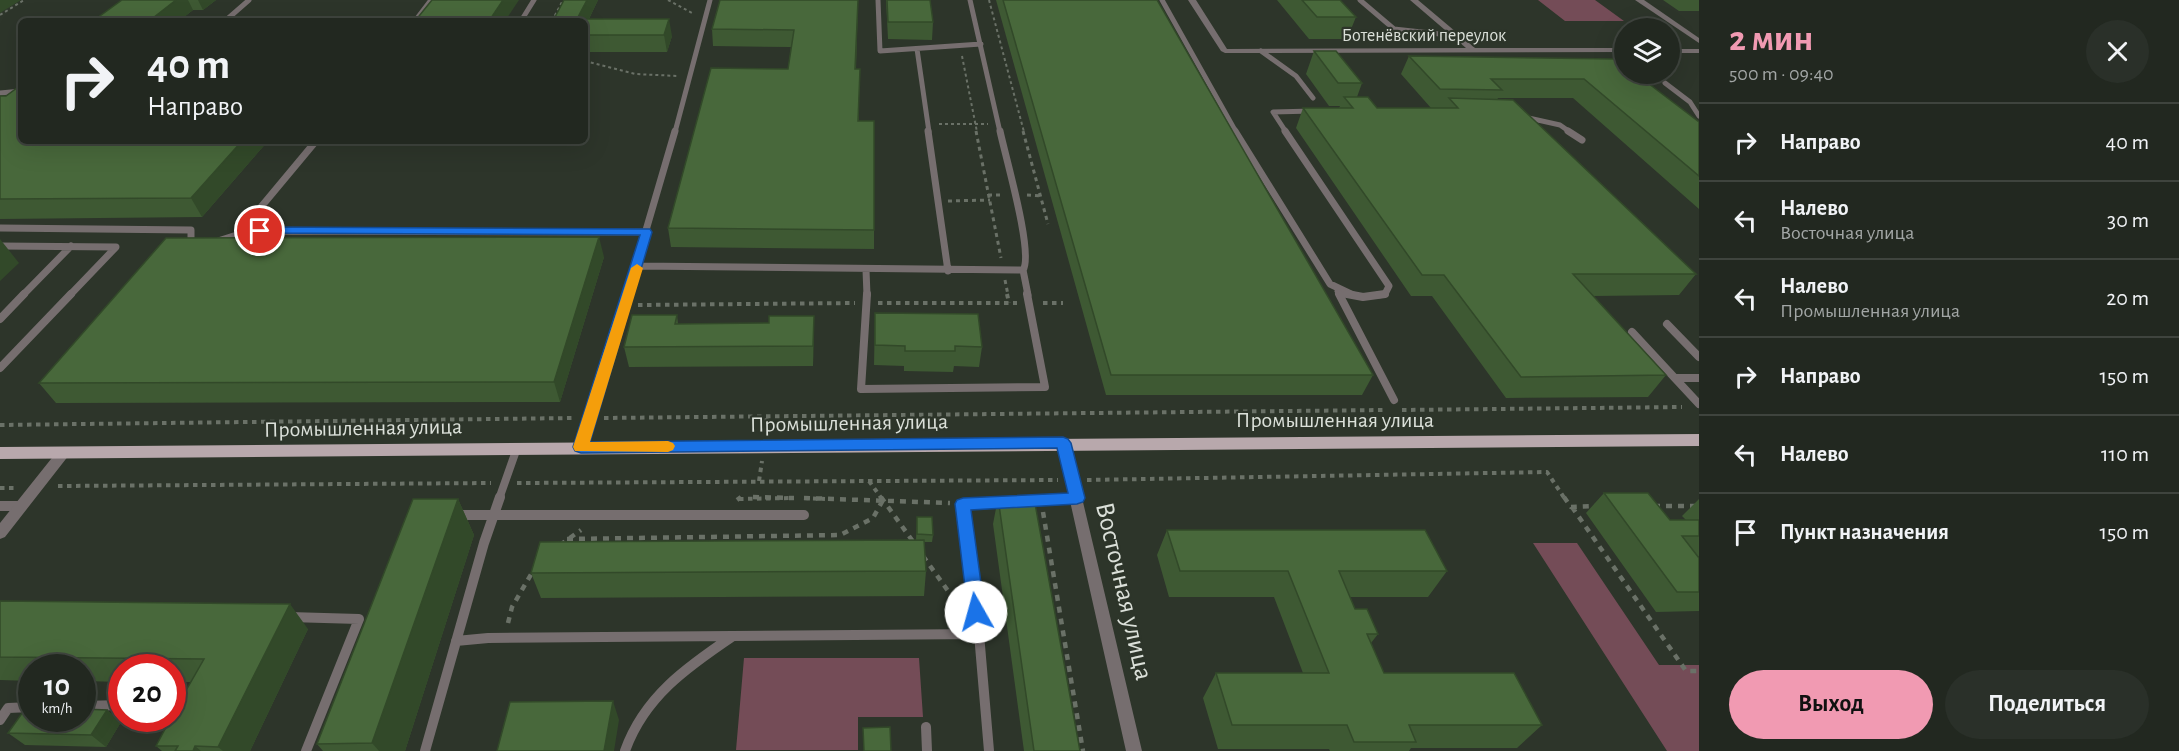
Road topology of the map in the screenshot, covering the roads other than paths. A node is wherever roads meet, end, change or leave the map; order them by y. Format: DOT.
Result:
graph roads {
  1 [pos="249,0"];
  2 [pos="431,0"];
  3 [pos="534,0"];
  4 [pos="710,0"];
  5 [pos="878,0"];
  6 [pos="970,0"];
  7 [pos="1162,0"];
  8 [pos="1192,0"];
  9 [pos="1360,0"];
  10 [pos="1414,0"];
  11 [pos="1639,0"];
  12 [pos="228,18"];
  13 [pos="417,18"];
  14 [pos="523,18"];
  15 [pos="1458,36"];
  16 [pos="1699,41"];
  17 [pos="980,43"];
  18 [pos="917,49"];
  19 [pos="1473,50"];
  20 [pos="1614,50"];
  21 [pos="1261,51"];
  22 [pos="1680,51"];
  23 [pos="1699,51"];
  24 [pos="1666,84"];
  25 [pos="18,91"];
  26 [pos="0,93"];
  27 [pos="1313,99"];
  28 [pos="1325,111"];
  29 [pos="1513,116"];
  30 [pos="1699,116"];
  31 [pos="1582,140"];
  32 [pos="314,144"];
  33 [pos="0,228"];
  34 [pos="646,232"];
  35 [pos="243,233"];
  36 [pos="211,242"];
  37 [pos="201,244"];
  38 [pos="0,246"];
  39 [pos="71,246"];
  40 [pos="192,246"];
  41 [pos="181,248"];
  42 [pos="637,266"];
  43 [pos="866,270"];
  44 [pos="1023,270"];
  45 [pos="948,271"];
  46 [pos="1338,291"];
  47 [pos="0,319"];
  48 [pos="1667,324"];
  49 [pos="1632,332"];
  50 [pos="1699,357"];
  51 [pos="0,368"];
  52 [pos="1675,378"];
  53 [pos="1699,378"];
  54 [pos="1394,400"];
  55 [pos="1699,404"];
  56 [pos="1699,440"];
  57 [pos="1063,443"];
  58 [pos="581,447"];
  59 [pos="517,448"];
  60 [pos="64,452"];
  61 [pos="0,453"];
  62 [pos="1077,498"];
  63 [pos="0,506"];
  64 [pos="22,506"];
  65 [pos="440,515"];
  66 [pos="494,515"];
  67 [pos="804,515"];
  68 [pos="0,533"];
  69 [pos="279,617"];
  70 [pos="979,634"];
  71 [pos="733,635"];
  72 [pos="456,641"];
  73 [pos="205,703"];
  74 [pos="186,704"];
  75 [pos="18,708"];
  76 [pos="0,720"];
  77 [pos="926,727"];
  78 [pos="306,751"];
  79 [pos="425,751"];
  80 [pos="625,751"];
  81 [pos="927,751"];
  82 [pos="989,751"];
  83 [pos="1134,751"];
  1 -- 12 [label="lane"];
  2 -- 13 [label="lane"];
  3 -- 14 [label="lane"];
  4 -- 34 [label="lane"];
  5 -- 18 [label="lane"];
  6 -- 17 [label="lane"];
  7 -- 46 [label="lane"];
  8 -- 21 [label="street, Ботенёвский переулок"];
  9 -- 15 [label="lane"];
  10 -- 15 [label="street"];
  11 -- 16 [label="street"];
  15 -- 19 [label="street"];
  17 -- 18 [label="lane"];
  17 -- 44 [label="lane"];
  18 -- 45 [label="lane"];
  19 -- 20 [label="street, Ботенёвский переулок"];
  19 -- 21 [label="street, Ботенёвский переулок"];
  21 -- 27 [label="lane"];
  22 -- 23 [label="street"];
  24 -- 30 [label="lane"];
  25 -- 26 [label="lane"];
  28 -- 46 [label="lane"];
  29 -- 31 [label="lane"];
  32 -- 35 [label="lane"];
  33 -- 40 [label="lane"];
  34 -- 35 [label="lane"];
  34 -- 42 [label="lane"];
  35 -- 36 [label="lane"];
  37 -- 40 [label="lane"];
  38 -- 39 [label="lane"];
  39 -- 47 [label="lane"];
  39 -- 51 [label="lane"];
  40 -- 41 [label="lane"];
  42 -- 43 [label="lane"];
  42 -- 58 [label="lane"];
  43 -- 44 [label="lane"];
  43 -- 45 [label="lane"];
  44 -- 45 [label="lane"];
  46 -- 54 [label="lane"];
  48 -- 50 [label="lane"];
  49 -- 52 [label="lane"];
  52 -- 53 [label="lane"];
  52 -- 55 [label="lane"];
  56 -- 57 [label="main road, Промышленная улица"];
  57 -- 58 [label="main road, Промышленная улица"];
  57 -- 62 [label="street, Восточная улица"];
  58 -- 59 [label="main road, Промышленная улица"];
  59 -- 60 [label="main road, Промышленная улица"];
  59 -- 66 [label="lane"];
  60 -- 61 [label="main road, Промышленная улица"];
  60 -- 64 [label="street"];
  62 -- 70 [label="lane"];
  62 -- 83 [label="street, Восточная улица"];
  63 -- 64 [label="lane"];
  64 -- 68 [label="street"];
  65 -- 66 [label="lane"];
  66 -- 67 [label="lane"];
  66 -- 72 [label="lane"];
  69 -- 78 [label="lane"];
  70 -- 71 [label="lane"];
  70 -- 82 [label="lane"];
  71 -- 72 [label="lane"];
  71 -- 80 [label="lane"];
  72 -- 79 [label="lane"];
  73 -- 74 [label="lane"];
  75 -- 76 [label="lane"];
  77 -- 81 [label="lane"];
}
